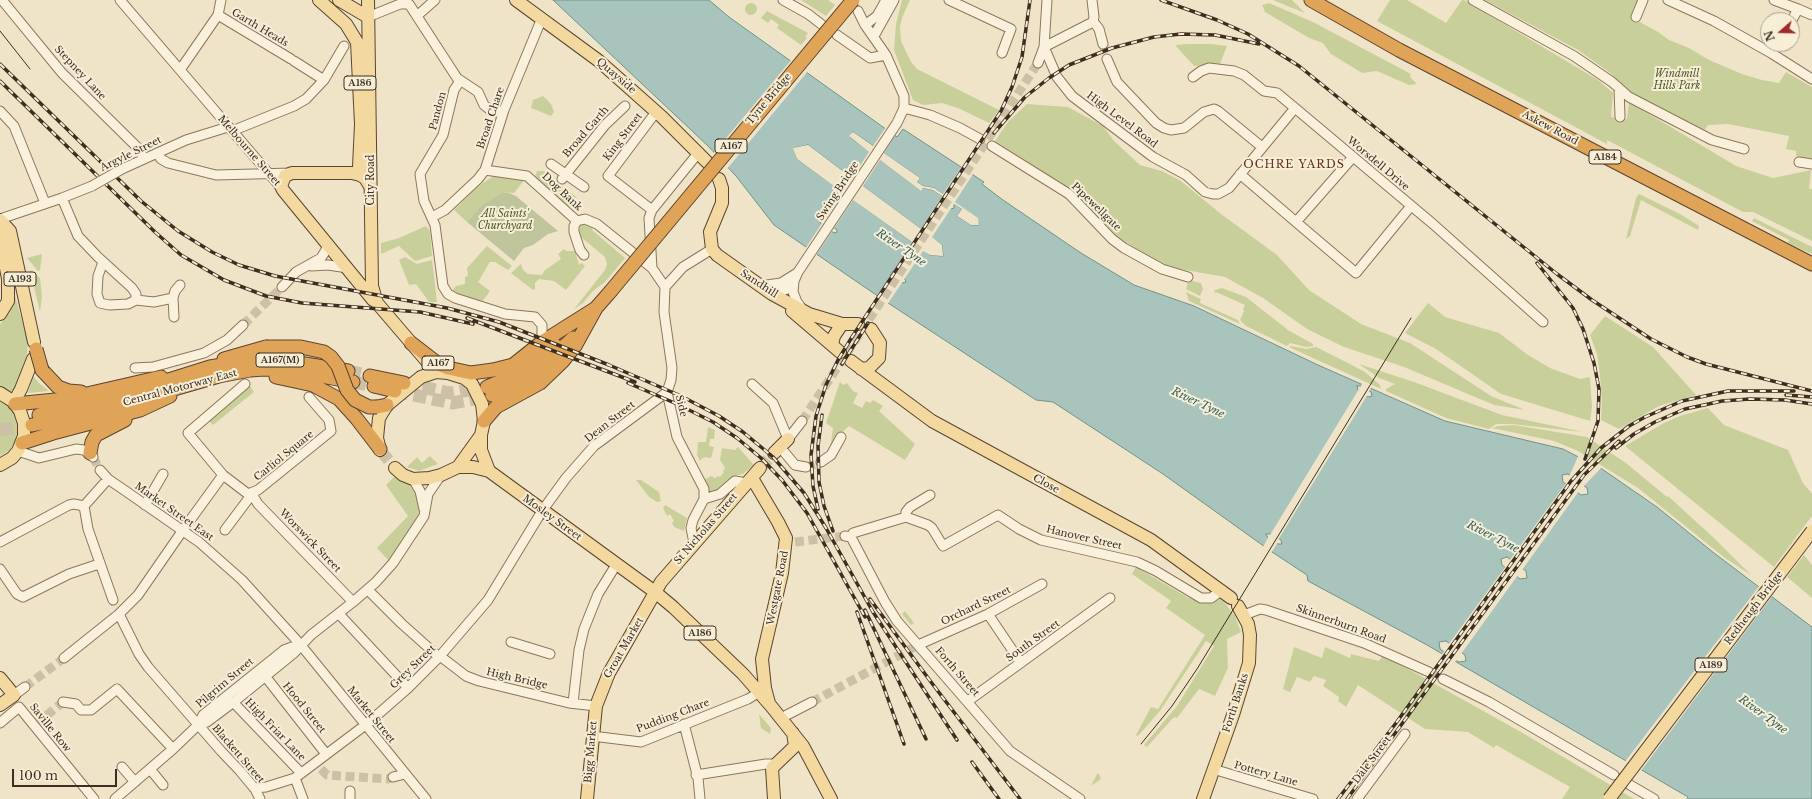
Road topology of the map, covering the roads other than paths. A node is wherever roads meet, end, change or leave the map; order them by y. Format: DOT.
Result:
graph roads {
  1 [pos="2,0"];
  2 [pos="120,0"];
  3 [pos="221,0"];
  4 [pos="319,0"];
  5 [pos="360,0"];
  6 [pos="368,0"];
  7 [pos="435,0"];
  8 [pos="516,0"];
  9 [pos="783,0"];
  10 [pos="886,0"];
  11 [pos="894,0"];
  12 [pos="949,0"];
  13 [pos="1047,0"];
  14 [pos="1092,0"];
  15 [pos="1311,0"];
  16 [pos="1320,0"];
  17 [pos="1473,0"];
  18 [pos="1643,0"];
  19 [pos="1668,0"];
  20 [pos="1774,0"];
  21 [pos="343,2"];
  22 [pos="855,6"];
  23 [pos="1798,9"];
  24 [pos="1796,12"];
  25 [pos="218,15"];
  26 [pos="418,15"];
  27 [pos="1812,15"];
  28 [pos="368,17"];
  29 [pos="1636,17"];
  30 [pos="542,18"];
  31 [pos="1093,22"];
  32 [pos="821,24"];
  33 [pos="865,25"];
  34 [pos="837,35"];
  35 [pos="874,36"];
  36 [pos="1103,44"];
  37 [pos="344,46"];
  38 [pos="1044,47"];
  39 [pos="1002,53"];
  40 [pos="1771,53"];
  41 [pos="886,55"];
  42 [pos="1107,59"];
  43 [pos="1038,63"];
  44 [pos="180,70"];
  45 [pos="1193,77"];
  46 [pos="324,80"];
  47 [pos="1812,80"];
  48 [pos="460,81"];
  49 [pos="1619,88"];
  50 [pos="625,106"];
  51 [pos="904,108"];
  52 [pos="1295,108"];
  53 [pos="504,110"];
  54 [pos="0,111"];
  55 [pos="656,112"];
  56 [pos="1620,116"];
  57 [pos="230,129"];
  58 [pos="980,139"];
  59 [pos="992,146"];
  60 [pos="1262,147"];
  61 [pos="371,148"];
  62 [pos="1738,151"];
  63 [pos="699,152"];
  64 [pos="157,153"];
  65 [pos="1353,157"];
  66 [pos="140,160"];
  67 [pos="707,162"];
  68 [pos="1799,162"];
  69 [pos="551,164"];
  70 [pos="1812,164"];
  71 [pos="356,170"];
  72 [pos="485,170"];
  73 [pos="267,173"];
  74 [pos="292,173"];
  75 [pos="1240,174"];
  76 [pos="564,177"];
  77 [pos="719,179"];
  78 [pos="371,188"];
  79 [pos="584,188"];
  80 [pos="283,190"];
  81 [pos="62,198"];
  82 [pos="45,203"];
  83 [pos="1410,206"];
  84 [pos="652,210"];
  85 [pos="0,219"];
  86 [pos="434,221"];
  87 [pos="577,221"];
  88 [pos="1296,222"];
  89 [pos="0,236"];
  90 [pos="327,243"];
  91 [pos="712,249"];
  92 [pos="1,253"];
  93 [pos="584,255"];
  94 [pos="1812,259"];
  95 [pos="103,262"];
  96 [pos="371,263"];
  97 [pos="1812,264"];
  98 [pos="306,267"];
  99 [pos="348,268"];
  100 [pos="652,268"];
  101 [pos="800,268"];
  102 [pos="1188,277"];
  103 [pos="794,282"];
  104 [pos="180,284"];
  105 [pos="665,286"];
  106 [pos="760,286"];
  107 [pos="282,287"];
  108 [pos="772,294"];
  109 [pos="173,298"];
  110 [pos="136,300"];
  111 [pos="377,304"];
  112 [pos="596,308"];
  113 [pos="0,314"];
  114 [pos="809,314"];
  115 [pos="174,317"];
  116 [pos="1543,322"];
  117 [pos="842,324"];
  118 [pos="858,324"];
  119 [pos="243,325"];
  120 [pos="872,329"];
  121 [pos="542,342"];
  122 [pos="411,343"];
  123 [pos="35,346"];
  124 [pos="423,358"];
  125 [pos="879,358"];
  126 [pos="851,361"];
  127 [pos="135,368"];
  128 [pos="861,369"];
  129 [pos="36,370"];
  130 [pos="215,372"];
  131 [pos="436,372"];
  132 [pos="351,376"];
  133 [pos="421,377"];
  134 [pos="182,381"];
  135 [pos="372,381"];
  136 [pos="246,384"];
  137 [pos="752,384"];
  138 [pos="399,387"];
  139 [pos="891,390"];
  140 [pos="490,391"];
  141 [pos="89,392"];
  142 [pos="666,392"];
  143 [pos="0,393"];
  144 [pos="309,397"];
  145 [pos="15,403"];
  146 [pos="382,406"];
  147 [pos="140,410"];
  148 [pos="32,420"];
  149 [pos="802,420"];
  150 [pos="484,421"];
  151 [pos="481,435"];
  152 [pos="841,437"];
  153 [pos="781,446"];
  154 [pos="20,447"];
  155 [pos="380,450"];
  156 [pos="91,455"];
  157 [pos="821,462"];
  158 [pos="0,465"];
  159 [pos="458,467"];
  160 [pos="806,467"];
  161 [pos="395,468"];
  162 [pos="760,468"];
  163 [pos="100,470"];
  164 [pos="489,471"];
  165 [pos="163,474"];
  166 [pos="223,475"];
  167 [pos="441,475"];
  168 [pos="108,479"];
  169 [pos="413,479"];
  170 [pos="749,481"];
  171 [pos="252,494"];
  172 [pos="930,495"];
  173 [pos="704,497"];
  174 [pos="145,505"];
  175 [pos="84,506"];
  176 [pos="542,511"];
  177 [pos="424,516"];
  178 [pos="906,517"];
  179 [pos="183,530"];
  180 [pos="225,530"];
  181 [pos="1812,531"];
  182 [pos="0,542"];
  183 [pos="694,543"];
  184 [pos="99,564"];
  185 [pos="616,565"];
  186 [pos="0,569"];
  187 [pos="1042,584"];
  188 [pos="368,590"];
  189 [pos="1222,590"];
  190 [pos="655,592"];
  191 [pos="1110,598"];
  192 [pos="113,600"];
  193 [pos="354,602"];
  194 [pos="1238,607"];
  195 [pos="119,614"];
  196 [pos="339,614"];
  197 [pos="988,614"];
  198 [pos="511,642"];
  199 [pos="300,644"];
  200 [pos="918,645"];
  201 [pos="550,654"];
  202 [pos="440,657"];
  203 [pos="64,658"];
  204 [pos="762,659"];
  205 [pos="1021,663"];
  206 [pos="1429,672"];
  207 [pos="743,674"];
  208 [pos="265,676"];
  209 [pos="0,678"];
  210 [pos="1443,679"];
  211 [pos="25,687"];
  212 [pos="408,688"];
  213 [pos="755,689"];
  214 [pos="14,695"];
  215 [pos="968,701"];
  216 [pos="63,702"];
  217 [pos="233,702"];
  218 [pos="812,702"];
  219 [pos="574,704"];
  220 [pos="0,705"];
  221 [pos="596,706"];
  222 [pos="771,706"];
  223 [pos="781,718"];
  224 [pos="0,723"];
  225 [pos="365,724"];
  226 [pos="684,724"];
  227 [pos="198,725"];
  228 [pos="793,733"];
  229 [pos="1405,734"];
  230 [pos="592,736"];
  231 [pos="173,749"];
  232 [pos="326,754"];
  233 [pos="808,756"];
  234 [pos="776,766"];
  235 [pos="122,767"];
  236 [pos="150,769"];
  237 [pos="1213,769"];
  238 [pos="405,774"];
  239 [pos="298,775"];
  240 [pos="696,775"];
  241 [pos="1614,775"];
  242 [pos="393,777"];
  243 [pos="135,782"];
  244 [pos="163,785"];
  245 [pos="1630,785"];
  246 [pos="254,788"];
  247 [pos="94,799"];
  248 [pos="115,799"];
  249 [pos="260,799"];
  250 [pos="303,799"];
  251 [pos="426,799"];
  252 [pos="587,799"];
  253 [pos="700,799"];
  254 [pos="774,799"];
  255 [pos="831,799"];
  256 [pos="1080,799"];
  257 [pos="1202,799"];
  258 [pos="1313,799"];
  259 [pos="1357,799"];
  260 [pos="1609,799"];
  261 [pos="1654,799"];
  1 -- 66 [label="street, Stepney Lane"];
  2 -- 44 [label="street, Melbourne Street"];
  3 -- 25 [label="street"];
  4 -- 71 [label="main road, City Road / A186"];
  5 -- 21 [label="main road"];
  6 -- 28 [label="main road, A186"];
  7 -- 26 [label="street"];
  8 -- 30 [label="main road, Quayside"];
  9 -- 32 [label="street"];
  10 -- 33 [label="street"];
  11 -- 35 [label="street"];
  12 -- 39 [label="street"];
  13 -- 38 [label="street"];
  14 -- 31 [label="street"];
  15 -- 97 [label="highway, Askew Road / A184"];
  16 -- 94 [label="highway, Askew Road / A184"];
  17 -- 49 [label="street"];
  18 -- 29 [label="street"];
  19 -- 40 [label="street"];
  20 -- 23 [label="street"];
  21 -- 28 [label="main road"];
  22 -- 33 [label="street"];
  22 -- 112 [label="highway, Tyne Bridge / A167, bridge"];
  23 -- 24 [label="street"];
  23 -- 27 [label="street"];
  25 -- 44 [label="street"];
  25 -- 46 [label="street, Garth Heads"];
  26 -- 28 [label="street"];
  26 -- 48 [label="street"];
  28 -- 61 [label="main road, City Road / A186"];
  30 -- 53 [label="street, Broad Chare"];
  30 -- 55 [label="main road, Quayside"];
  31 -- 36 [label="street"];
  31 -- 38 [label="street"];
  33 -- 35 [label="street"];
  34 -- 41 [label="street"];
  35 -- 41 [label="street"];
  37 -- 46 [label="street, Argyle Street"];
  38 -- 43 [label="street"];
  38 -- 75 [label="street, High Level Road"];
  40 -- 47 [label="street"];
  41 -- 51 [label="street"];
  42 -- 60 [label="street"];
  44 -- 57 [label="street, Melbourne Street"];
  45 -- 52 [label="street, Worsdell Drive"];
  46 -- 57 [label="street, Argyle Street"];
  48 -- 53 [label="street"];
  48 -- 86 [label="street, Pandon"];
  49 -- 56 [label="street"];
  49 -- 62 [label="street"];
  50 -- 76 [label="street, Broad Garth"];
  51 -- 58 [label="street"];
  51 -- 101 [label="street, Swing Bridge"];
  52 -- 60 [label="street"];
  52 -- 65 [label="street, Worsdell Drive"];
  53 -- 72 [label="street, Broad Chare"];
  54 -- 82 [label="street"];
  55 -- 63 [label="main road, Quayside"];
  55 -- 84 [label="street, King Street"];
  57 -- 64 [label="street, Argyle Street"];
  57 -- 73 [label="street, Melbourne Street"];
  59 -- 102 [label="street, Pipewellgate"];
  60 -- 75 [label="street"];
  61 -- 71 [label="main road"];
  61 -- 78 [label="main road, City Road / A186"];
  63 -- 67 [label="main road, Quayside"];
  63 -- 84 [label="street"];
  64 -- 66 [label="street, Argyle Street"];
  64 -- 73 [label="street"];
  65 -- 83 [label="street, Worsdell Drive"];
  65 -- 88 [label="street"];
  66 -- 81 [label="street, Argyle Street, bridge"];
  68 -- 70 [label="street"];
  69 -- 76 [label="street, Broad Garth"];
  71 -- 74 [label="main road"];
  71 -- 78 [label="main road"];
  72 -- 86 [label="street, Broad Chare"];
  72 -- 87 [label="street, Dog Bank"];
  73 -- 74 [label="street"];
  73 -- 80 [label="street, Melbourne Street"];
  74 -- 80 [label="main road"];
  75 -- 88 [label="street"];
  76 -- 79 [label="street, Broad Garth"];
  77 -- 91 [label="main road"];
  78 -- 96 [label="main road, City Road / A186"];
  80 -- 90 [label="main road, Melbourne Street / A186"];
  81 -- 82 [label="street, Argyle Street"];
  81 -- 95 [label="street"];
  82 -- 85 [label="street, Argyle Street"];
  83 -- 88 [label="street"];
  83 -- 116 [label="street, Worsdell Drive"];
  84 -- 100 [label="street"];
  85 -- 123 [label="main road, A193"];
  86 -- 121 [label="street, Pandon"];
  87 -- 93 [label="street"];
  87 -- 100 [label="street"];
  89 -- 92 [label="main road, A193"];
  90 -- 98 [label="street"];
  90 -- 99 [label="main road, Melbourne Street / A186"];
  91 -- 105 [label="street"];
  91 -- 106 [label="main road, Sandhill"];
  92 -- 113 [label="main road, A193"];
  95 -- 110 [label="street"];
  95 -- 110 [label="street"];
  96 -- 99 [label="main road"];
  96 -- 111 [label="main road, City Road / A186"];
  98 -- 99 [label="street"];
  98 -- 107 [label="street"];
  99 -- 111 [label="main road, Melbourne Street / A186"];
  100 -- 105 [label="street"];
  101 -- 103 [label="street"];
  101 -- 106 [label="street"];
  103 -- 108 [label="street"];
  103 -- 114 [label="street"];
  104 -- 109 [label="street"];
  105 -- 142 [label="street, Side"];
  106 -- 108 [label="main road, Sandhill"];
  108 -- 114 [label="main road, Sandhill"];
  108 -- 117 [label="main road"];
  109 -- 110 [label="street"];
  109 -- 115 [label="street"];
  111 -- 122 [label="main road, City Road / A186"];
  112 -- 121 [label="highway, A167"];
  112 -- 140 [label="highway"];
  112 -- 150 [label="highway, A167"];
  114 -- 117 [label="main road, Sandhill"];
  117 -- 118 [label="main road, Sandhill"];
  119 -- 127 [label="street"];
  120 -- 125 [label="main road"];
  121 -- 122 [label="highway, A167"];
  122 -- 124 [label="main road, City Road / A186"];
  123 -- 129 [label="highway, A167(M), bridge"];
  124 -- 131 [label="main road, City Road / A186"];
  124 -- 133 [label="main road"];
  125 -- 128 [label="main road"];
  125 -- 139 [label="main road"];
  126 -- 128 [label="main road, Close"];
  128 -- 139 [label="main road, Close"];
  129 -- 141 [label="highway, A167(M)"];
  129 -- 145 [label="main road"];
  130 -- 132 [label="highway, Central Motorway East / A167(M)"];
  130 -- 134 [label="highway, Central Motorway East / A167(M)"];
  130 -- 146 [label="highway, A167(M), bridge"];
  130 -- 155 [label="highway, A167(M)"];
  131 -- 133 [label="main road"];
  131 -- 150 [label="main road"];
  133 -- 146 [label="main road"];
  134 -- 141 [label="highway, A167(M)"];
  134 -- 147 [label="highway, A167(M)"];
  134 -- 148 [label="highway, Central Motorway East / A167(M)"];
  135 -- 138 [label="highway"];
  136 -- 166 [label="street, Carliol Square"];
  137 -- 153 [label="street"];
  139 -- 189 [label="main road, Close"];
  141 -- 145 [label="highway, A167(M)"];
  142 -- 173 [label="street, Side"];
  142 -- 176 [label="street, Dean Street"];
  143 -- 145 [label="main road"];
  144 -- 171 [label="street, Carliol Square"];
  145 -- 154 [label="main road"];
  146 -- 155 [label="main road"];
  147 -- 154 [label="highway, A167(M)"];
  147 -- 156 [label="highway, A167(M)"];
  149 -- 153 [label="street"];
  150 -- 151 [label="main road"];
  151 -- 159 [label="main road"];
  151 -- 164 [label="main road"];
  152 -- 157 [label="street"];
  153 -- 160 [label="street"];
  154 -- 156 [label="street"];
  154 -- 158 [label="main road"];
  159 -- 164 [label="main road, Mosley Street / A186"];
  159 -- 167 [label="main road"];
  161 -- 169 [label="main road"];
  162 -- 170 [label="main road, St Nicholas Street"];
  163 -- 168 [label="street, Market Street East"];
  164 -- 176 [label="main road, Mosley Street / A186"];
  165 -- 174 [label="street"];
  166 -- 171 [label="street, Carliol Square"];
  166 -- 179 [label="street"];
  167 -- 169 [label="main road"];
  167 -- 177 [label="street, Pilgrim Street"];
  168 -- 174 [label="street, Market Street East"];
  168 -- 175 [label="street"];
  169 -- 177 [label="street"];
  170 -- 173 [label="street"];
  170 -- 183 [label="main road, St Nicholas Street"];
  170 -- 204 [label="main road, Westgate Road"];
  171 -- 180 [label="street"];
  171 -- 193 [label="street, Worswick Street"];
  172 -- 178 [label="street"];
  173 -- 183 [label="street"];
  174 -- 179 [label="street, Market Street East"];
  175 -- 182 [label="street"];
  175 -- 184 [label="street"];
  176 -- 185 [label="main road, Mosley Street / A186"];
  176 -- 202 [label="street, Grey Street"];
  177 -- 188 [label="street, Pilgrim Street"];
  178 -- 189 [label="street, Hanover Street"];
  178 -- 200 [label="street, Forth Street"];
  179 -- 195 [label="street"];
  179 -- 199 [label="street, Market Street East"];
  181 -- 260 [label="main road, Redheugh Bridge / A189, bridge"];
  183 -- 190 [label="main road, St Nicholas Street"];
  184 -- 186 [label="street"];
  184 -- 192 [label="street"];
  185 -- 190 [label="main road, A186"];
  185 -- 219 [label="street"];
  187 -- 197 [label="street, Orchard Street"];
  188 -- 193 [label="street, Pilgrim Street"];
  188 -- 202 [label="street, High Bridge"];
  189 -- 194 [label="main road, Close"];
  190 -- 207 [label="main road, A186"];
  190 -- 221 [label="main road, Groat Market"];
  191 -- 205 [label="street, South Street"];
  193 -- 196 [label="street, Pilgrim Street"];
  194 -- 206 [label="street, Skinnerburn Road"];
  194 -- 237 [label="main road, Forth Banks"];
  195 -- 203 [label="street"];
  195 -- 227 [label="street, Blackett Street"];
  196 -- 199 [label="street, Pilgrim Street"];
  196 -- 212 [label="street"];
  197 -- 200 [label="street, Orchard Street"];
  197 -- 205 [label="street"];
  198 -- 201 [label="street"];
  199 -- 208 [label="street, Pilgrim Street"];
  199 -- 225 [label="street, Market Street"];
  199 -- 227 [label="street, Pilgrim Street"];
  200 -- 215 [label="street, Forth Street"];
  202 -- 212 [label="street, Grey Street"];
  202 -- 219 [label="street, High Bridge"];
  204 -- 207 [label="main road"];
  204 -- 222 [label="main road, Westgate Road"];
  205 -- 215 [label="street, South Street"];
  207 -- 213 [label="main road, A186"];
  208 -- 217 [label="street, Pilgrim Street"];
  208 -- 232 [label="street, Hood Street"];
  209 -- 214 [label="main road"];
  210 -- 241 [label="street"];
  211 -- 214 [label="street"];
  212 -- 225 [label="street, Grey Street"];
  213 -- 222 [label="main road"];
  213 -- 226 [label="street, Pudding Chare"];
  214 -- 220 [label="main road"];
  215 -- 256 [label="street, Forth Street"];
  216 -- 231 [label="street"];
  217 -- 227 [label="street, Pilgrim Street"];
  217 -- 239 [label="street, High Friar Lane"];
  218 -- 223 [label="street"];
  219 -- 221 [label="street, High Bridge"];
  221 -- 230 [label="main road, Bigg Market"];
  222 -- 223 [label="main road"];
  223 -- 228 [label="main road"];
  224 -- 247 [label="street, Saville Row"];
  225 -- 232 [label="street, Grey Street"];
  225 -- 238 [label="street, Market Street"];
  226 -- 230 [label="street, Pudding Chare"];
  226 -- 240 [label="street"];
  227 -- 231 [label="street"];
  227 -- 246 [label="street, Blackett Street"];
  228 -- 233 [label="main road"];
  228 -- 234 [label="main road"];
  229 -- 259 [label="street, Dale Street"];
  230 -- 252 [label="main road, Bigg Market"];
  231 -- 236 [label="street"];
  232 -- 239 [label="street, Grey Street"];
  233 -- 234 [label="main road"];
  233 -- 255 [label="main road"];
  234 -- 240 [label="street"];
  234 -- 254 [label="main road"];
  235 -- 243 [label="street"];
  236 -- 243 [label="street"];
  236 -- 244 [label="street"];
  237 -- 257 [label="main road, Forth Banks"];
  237 -- 258 [label="street, Pottery Lane"];
  238 -- 242 [label="street"];
  238 -- 251 [label="street, Market Street"];
  239 -- 246 [label="street, Grey Street"];
  239 -- 250 [label="street"];
  240 -- 253 [label="street"];
  243 -- 248 [label="street"];
  245 -- 261 [label="street"];
  246 -- 249 [label="street, Blackett Street"];
}
